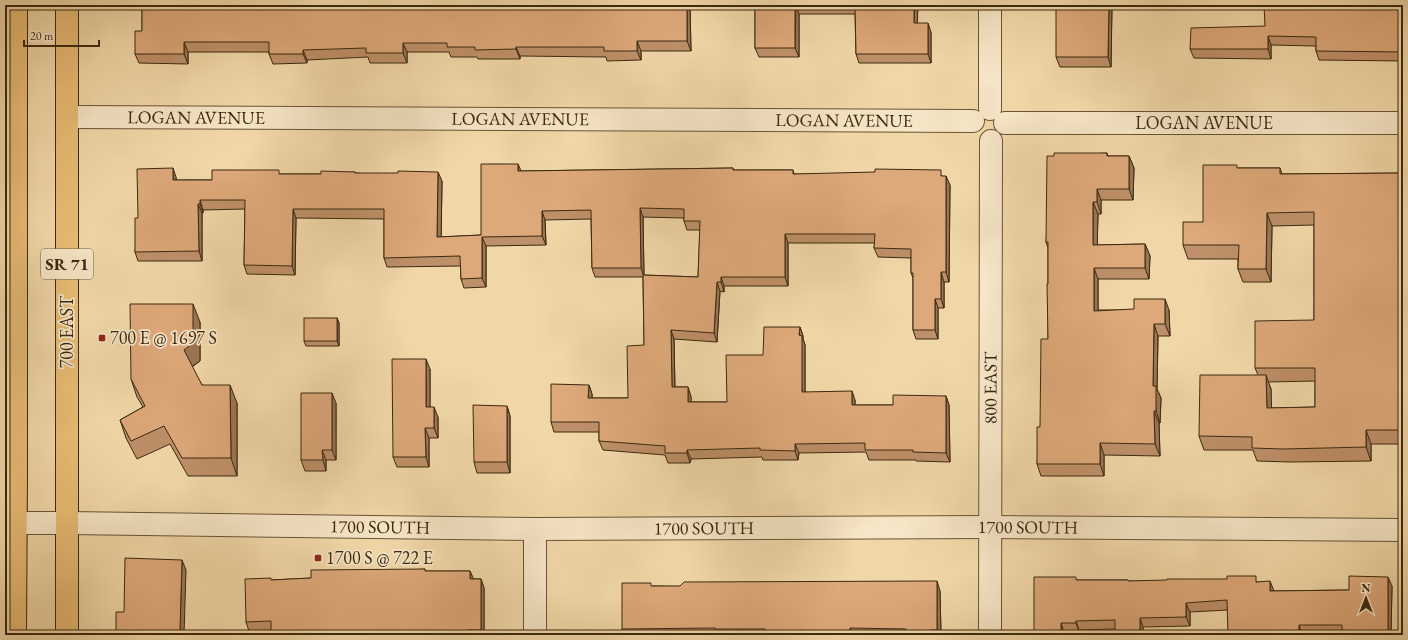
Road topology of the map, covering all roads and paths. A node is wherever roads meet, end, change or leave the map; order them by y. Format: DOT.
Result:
graph roads {
  1 [pos="16,5"];
  2 [pos="67,5"];
  3 [pos="990,5"];
  4 [pos="67,117"];
  5 [pos="989,118"];
  6 [pos="1403,123"];
  7 [pos="10,523"];
  8 [pos="67,523"];
  9 [pos="990,527"];
  10 [pos="535,529"];
  11 [pos="1403,530"];
  12 [pos="15,635"];
  13 [pos="67,635"];
  14 [pos="535,635"];
  15 [pos="990,635"];
  1 -- 7 [label="main road, SR 71"];
  2 -- 4 [label="main road, 700 EAST / SR 71"];
  3 -- 5 [label="street"];
  4 -- 5 [label="street, LOGAN AVENUE"];
  4 -- 8 [label="main road, 700 EAST / SR 71"];
  5 -- 6 [label="street, LOGAN AVENUE"];
  5 -- 9 [label="street, 800 EAST"];
  7 -- 8 [label="street, 1700 SOUTH"];
  7 -- 12 [label="main road, SR 71"];
  8 -- 10 [label="street, 1700 SOUTH"];
  8 -- 13 [label="main road, 700 EAST / SR 71"];
  9 -- 10 [label="street, 1700 SOUTH"];
  9 -- 11 [label="street, 1700 SOUTH"];
  9 -- 15 [label="street, 800 EAST"];
  10 -- 14 [label="street"];
}
